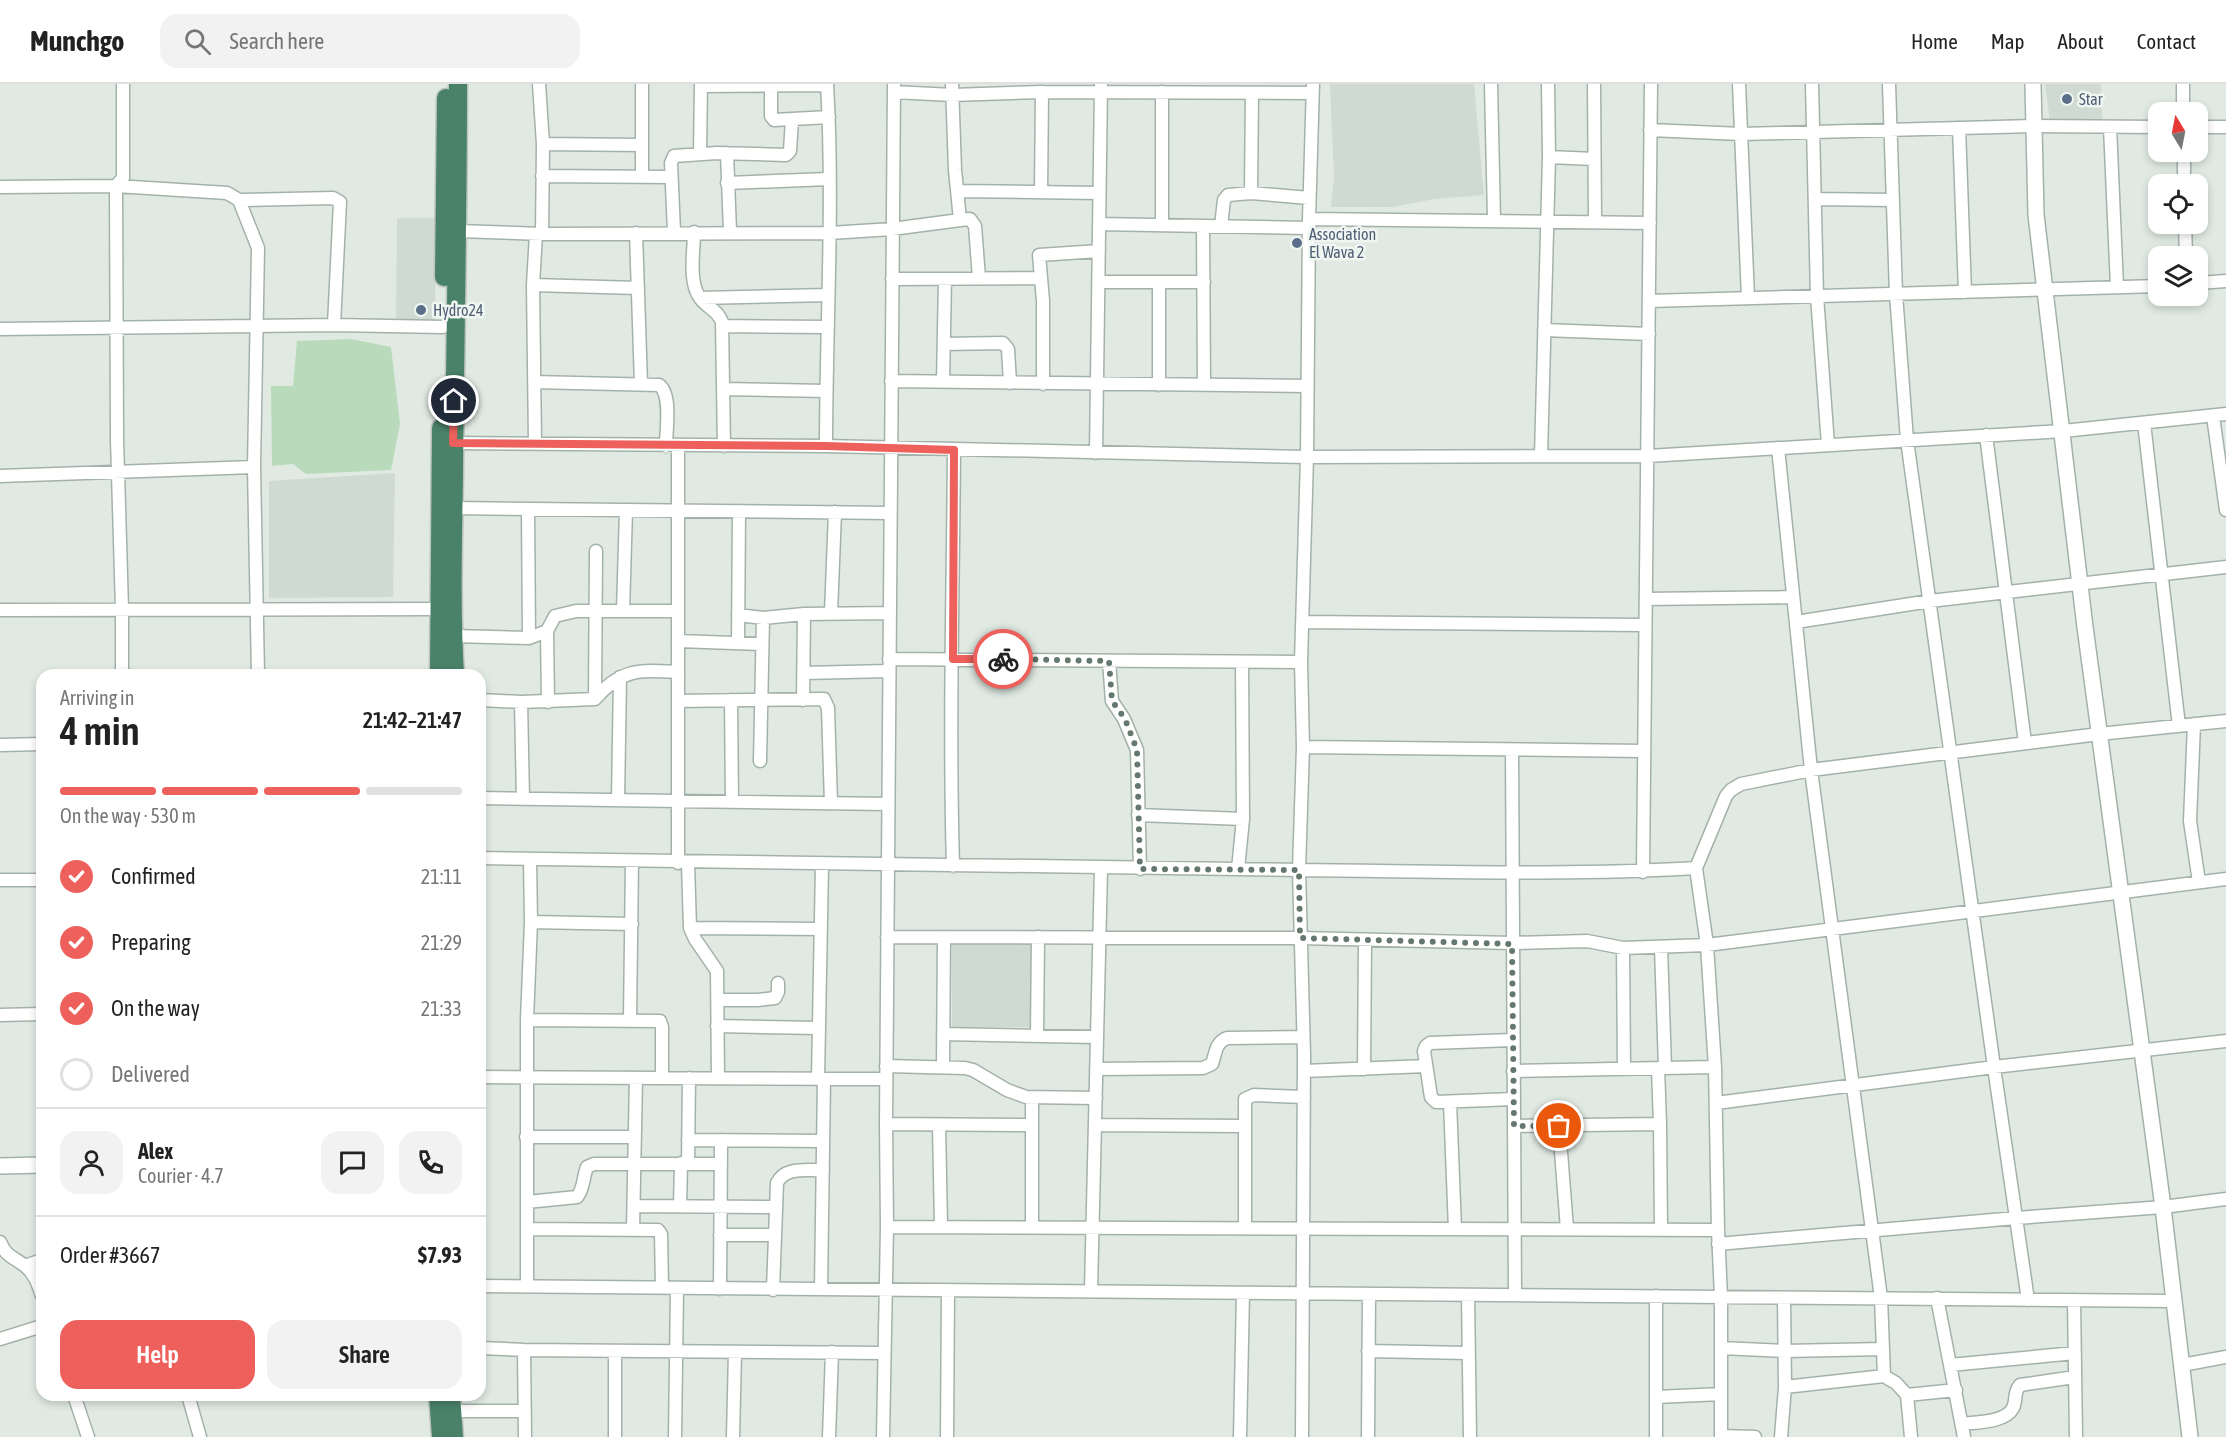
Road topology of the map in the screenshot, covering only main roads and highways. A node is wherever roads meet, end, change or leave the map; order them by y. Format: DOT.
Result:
graph roads {
  1 [pos="446,84"];
  2 [pos="458,84"];
  3 [pos="439,669"];
  4 [pos="454,669"];
  5 [pos="438,1401"];
  6 [pos="452,1403"];
  7 [pos="441,1437"];
  8 [pos="454,1437"];
  1 -- 3 [label="highway"];
  2 -- 4 [label="highway"];
  5 -- 7 [label="highway"];
  6 -- 8 [label="highway"];
}
